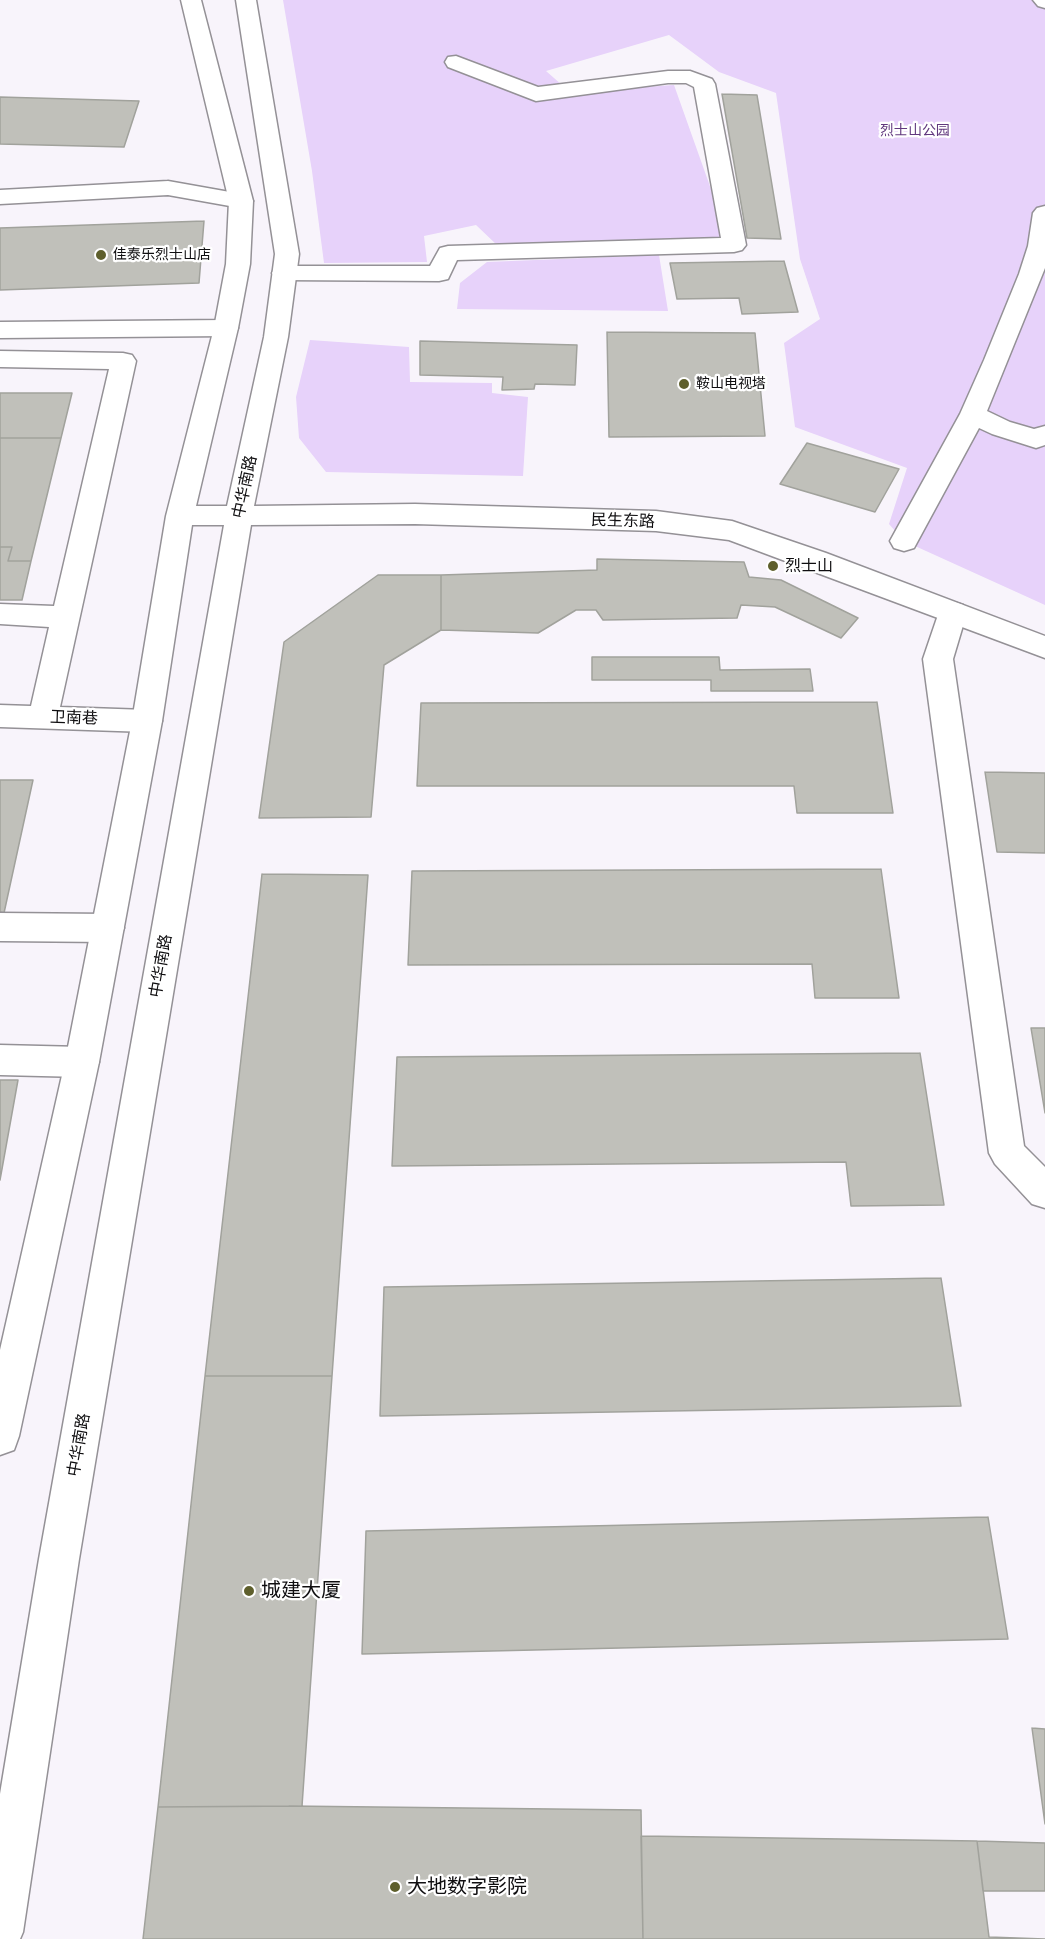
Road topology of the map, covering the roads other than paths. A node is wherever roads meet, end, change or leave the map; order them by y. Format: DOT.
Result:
graph roads {
  1 [pos="191,0"];
  2 [pos="246,0"];
  3 [pos="456,62"];
  4 [pos="0,197"];
  5 [pos="241,201"];
  6 [pos="1045,213"];
  7 [pos="284,273"];
  8 [pos="1036,283"];
  9 [pos="226,328"];
  10 [pos="0,330"];
  11 [pos="0,359"];
  12 [pos="973,414"];
  13 [pos="1045,435"];
  14 [pos="239,515"];
  15 [pos="180,516"];
  16 [pos="904,541"];
  17 [pos="953,612"];
  18 [pos="0,614"];
  19 [pos="65,617"];
  20 [pos="1045,647"];
  21 [pos="0,716"];
  22 [pos="43,717"];
  23 [pos="147,721"];
  24 [pos="0,927"];
  25 [pos="108,928"];
  26 [pos="0,1060"];
  27 [pos="82,1062"];
  28 [pos="1045,1192"];
  29 [pos="0,1436"];
  30 [pos="0,1932"];
  1 -- 5 [label="main road"];
  2 -- 7 [label="main road, 中华南路"];
  3 -- 7 [label="main road"];
  4 -- 5 [label="main road"];
  5 -- 9 [label="main road"];
  6 -- 8 [label="main road"];
  7 -- 14 [label="main road, 中华南路"];
  8 -- 12 [label="main road"];
  9 -- 10 [label="main road"];
  9 -- 15 [label="main road"];
  11 -- 19 [label="main road"];
  12 -- 13 [label="main road"];
  12 -- 16 [label="main road"];
  14 -- 15 [label="main road, 民生东路"];
  14 -- 17 [label="main road, 民生东路"];
  14 -- 30 [label="main road, 中华南路"];
  15 -- 23 [label="main road"];
  17 -- 20 [label="main road, 民生东路"];
  17 -- 28 [label="main road"];
  18 -- 19 [label="main road"];
  19 -- 22 [label="main road"];
  21 -- 22 [label="main road, 卫南巷"];
  22 -- 23 [label="main road, 卫南巷"];
  23 -- 25 [label="main road"];
  24 -- 25 [label="main road"];
  25 -- 27 [label="main road"];
  26 -- 27 [label="main road"];
  27 -- 29 [label="main road"];
}
